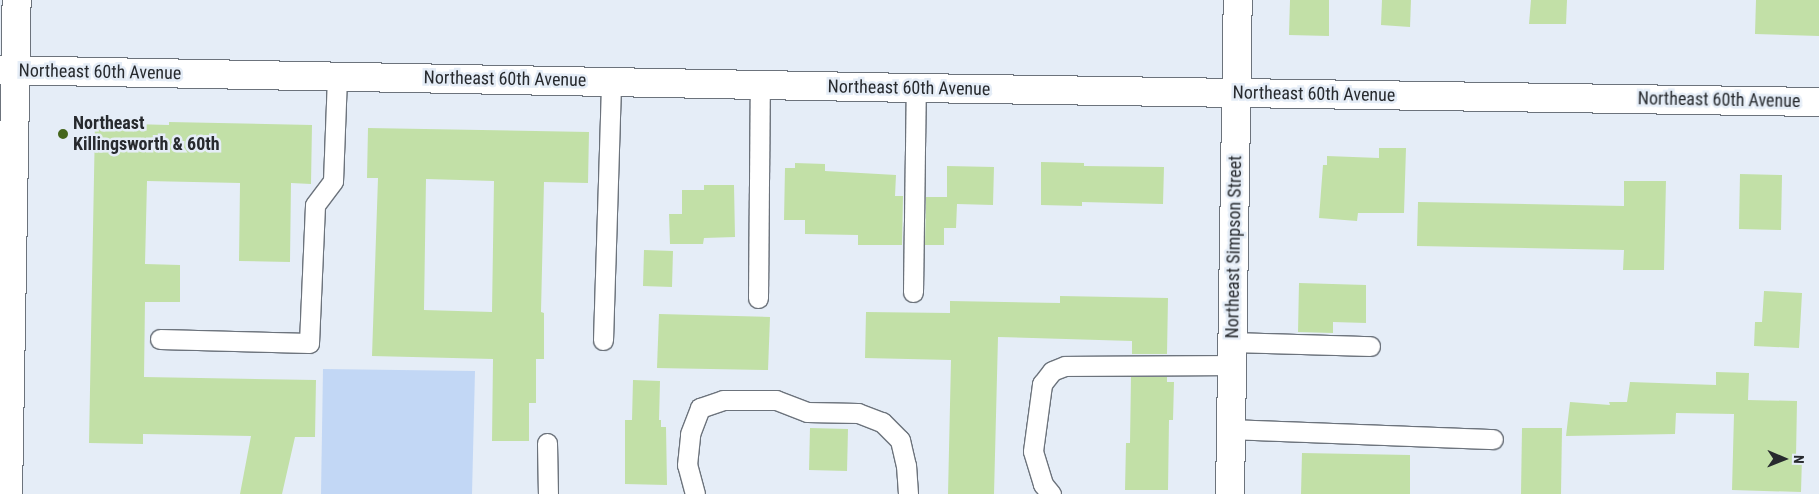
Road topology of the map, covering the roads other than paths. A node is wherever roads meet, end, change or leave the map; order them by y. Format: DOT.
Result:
graph roads {
  1 [pos="17,0"];
  2 [pos="1238,0"];
  3 [pos="8,70"];
  4 [pos="337,76"];
  5 [pos="611,81"];
  6 [pos="760,84"];
  7 [pos="916,88"];
  8 [pos="1237,93"];
  9 [pos="1819,102"];
  10 [pos="8,156"];
  11 [pos="6,276"];
  12 [pos="913,292"];
  13 [pos="758,298"];
  14 [pos="160,339"];
  15 [pos="603,340"];
  16 [pos="1370,346"];
  17 [pos="1232,353"];
  18 [pos="1231,429"];
  19 [pos="1493,439"];
  20 [pos="547,444"];
  21 [pos="8,494"];
  22 [pos="548,494"];
  23 [pos="695,494"];
  24 [pos="908,494"];
  25 [pos="1050,494"];
  26 [pos="1230,494"];
  1 -- 3 [label="street"];
  2 -- 8 [label="street, Northeast Simpson Street"];
  3 -- 4 [label="street, Northeast 60th Avenue"];
  3 -- 10 [label="street"];
  4 -- 5 [label="street, Northeast 60th Avenue"];
  4 -- 14 [label="lane"];
  5 -- 6 [label="street, Northeast 60th Avenue"];
  5 -- 15 [label="lane"];
  6 -- 7 [label="street, Northeast 60th Avenue"];
  6 -- 13 [label="lane"];
  7 -- 8 [label="street, Northeast 60th Avenue"];
  7 -- 12 [label="lane"];
  8 -- 9 [label="street, Northeast 60th Avenue"];
  8 -- 17 [label="street, Northeast Simpson Street"];
  10 -- 11 [label="street"];
  11 -- 21 [label="street"];
  16 -- 17 [label="lane"];
  17 -- 18 [label="street, Northeast Simpson Street"];
  17 -- 25 [label="lane"];
  18 -- 19 [label="lane"];
  18 -- 26 [label="street, Northeast Simpson Street"];
  20 -- 22 [label="lane"];
  23 -- 24 [label="lane"];
}
